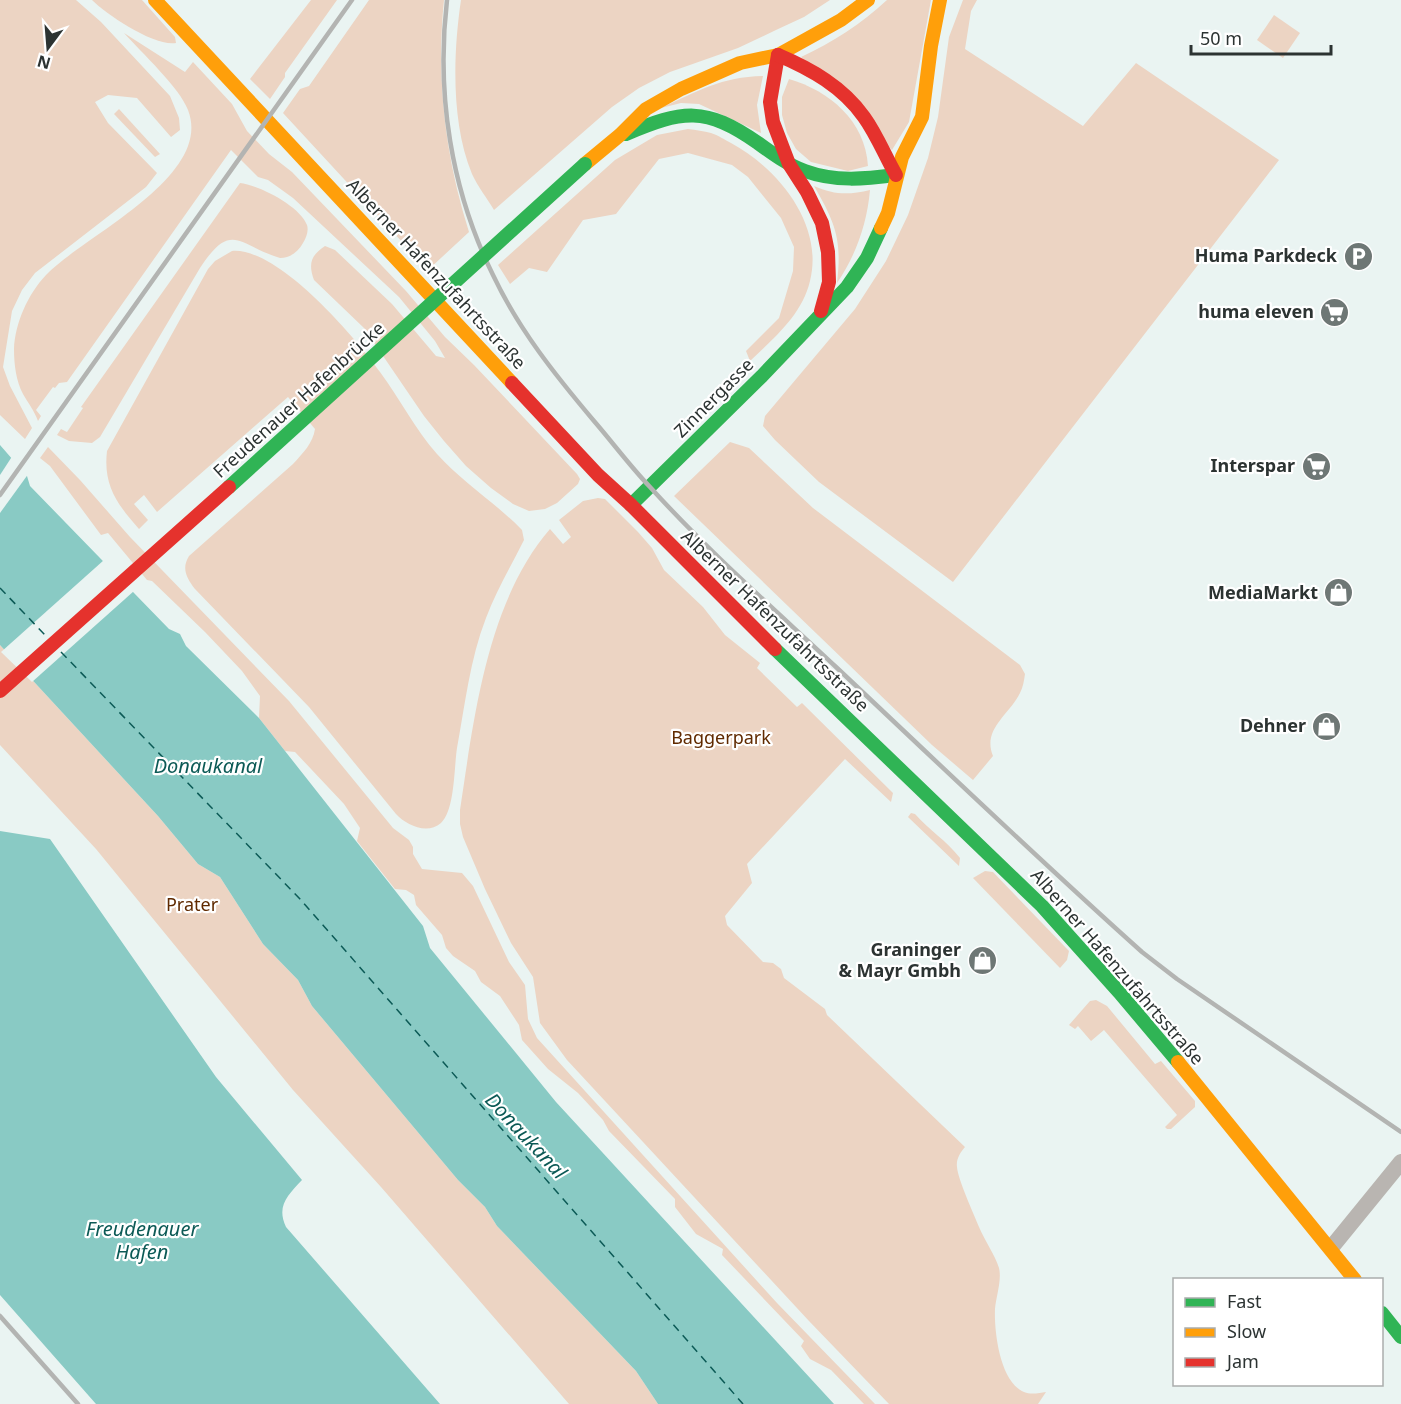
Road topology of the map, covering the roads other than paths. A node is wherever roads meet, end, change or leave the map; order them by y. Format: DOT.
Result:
graph roads {
  1 [pos="155,0"];
  2 [pos="868,0"];
  3 [pos="940,0"];
  4 [pos="778,55"];
  5 [pos="620,135"];
  6 [pos="789,164"];
  7 [pos="896,175"];
  8 [pos="820,314"];
  9 [pos="631,505"];
  10 [pos="0,691"];
  11 [pos="1401,1161"];
  12 [pos="1331,1248"];
  13 [pos="1354,1278"];
  14 [pos="1383,1313"];
  15 [pos="1401,1337"];
  1 -- 9 [label="street, Alberner Hafenzufahrtsstraße"];
  2 -- 4 [label="street"];
  3 -- 7 [label="street, Zinnergasse"];
  4 -- 5 [label="street"];
  4 -- 6 [label="street, Zinnergasse"];
  4 -- 7 [label="street"];
  5 -- 6 [label="street, Zinnergasse"];
  5 -- 10 [label="street, Freudenauer Hafenbrücke, bridge"];
  6 -- 7 [label="street, Zinnergasse"];
  6 -- 8 [label="street, Zinnergasse"];
  7 -- 8 [label="street, Zinnergasse"];
  8 -- 9 [label="street, Zinnergasse"];
  9 -- 12 [label="street, Alberner Hafenzufahrtsstraße"];
  11 -- 12 [label="street"];
  12 -- 13 [label="street, Alberner Hafenzufahrtsstraße"];
  14 -- 15 [label="street"];
}
